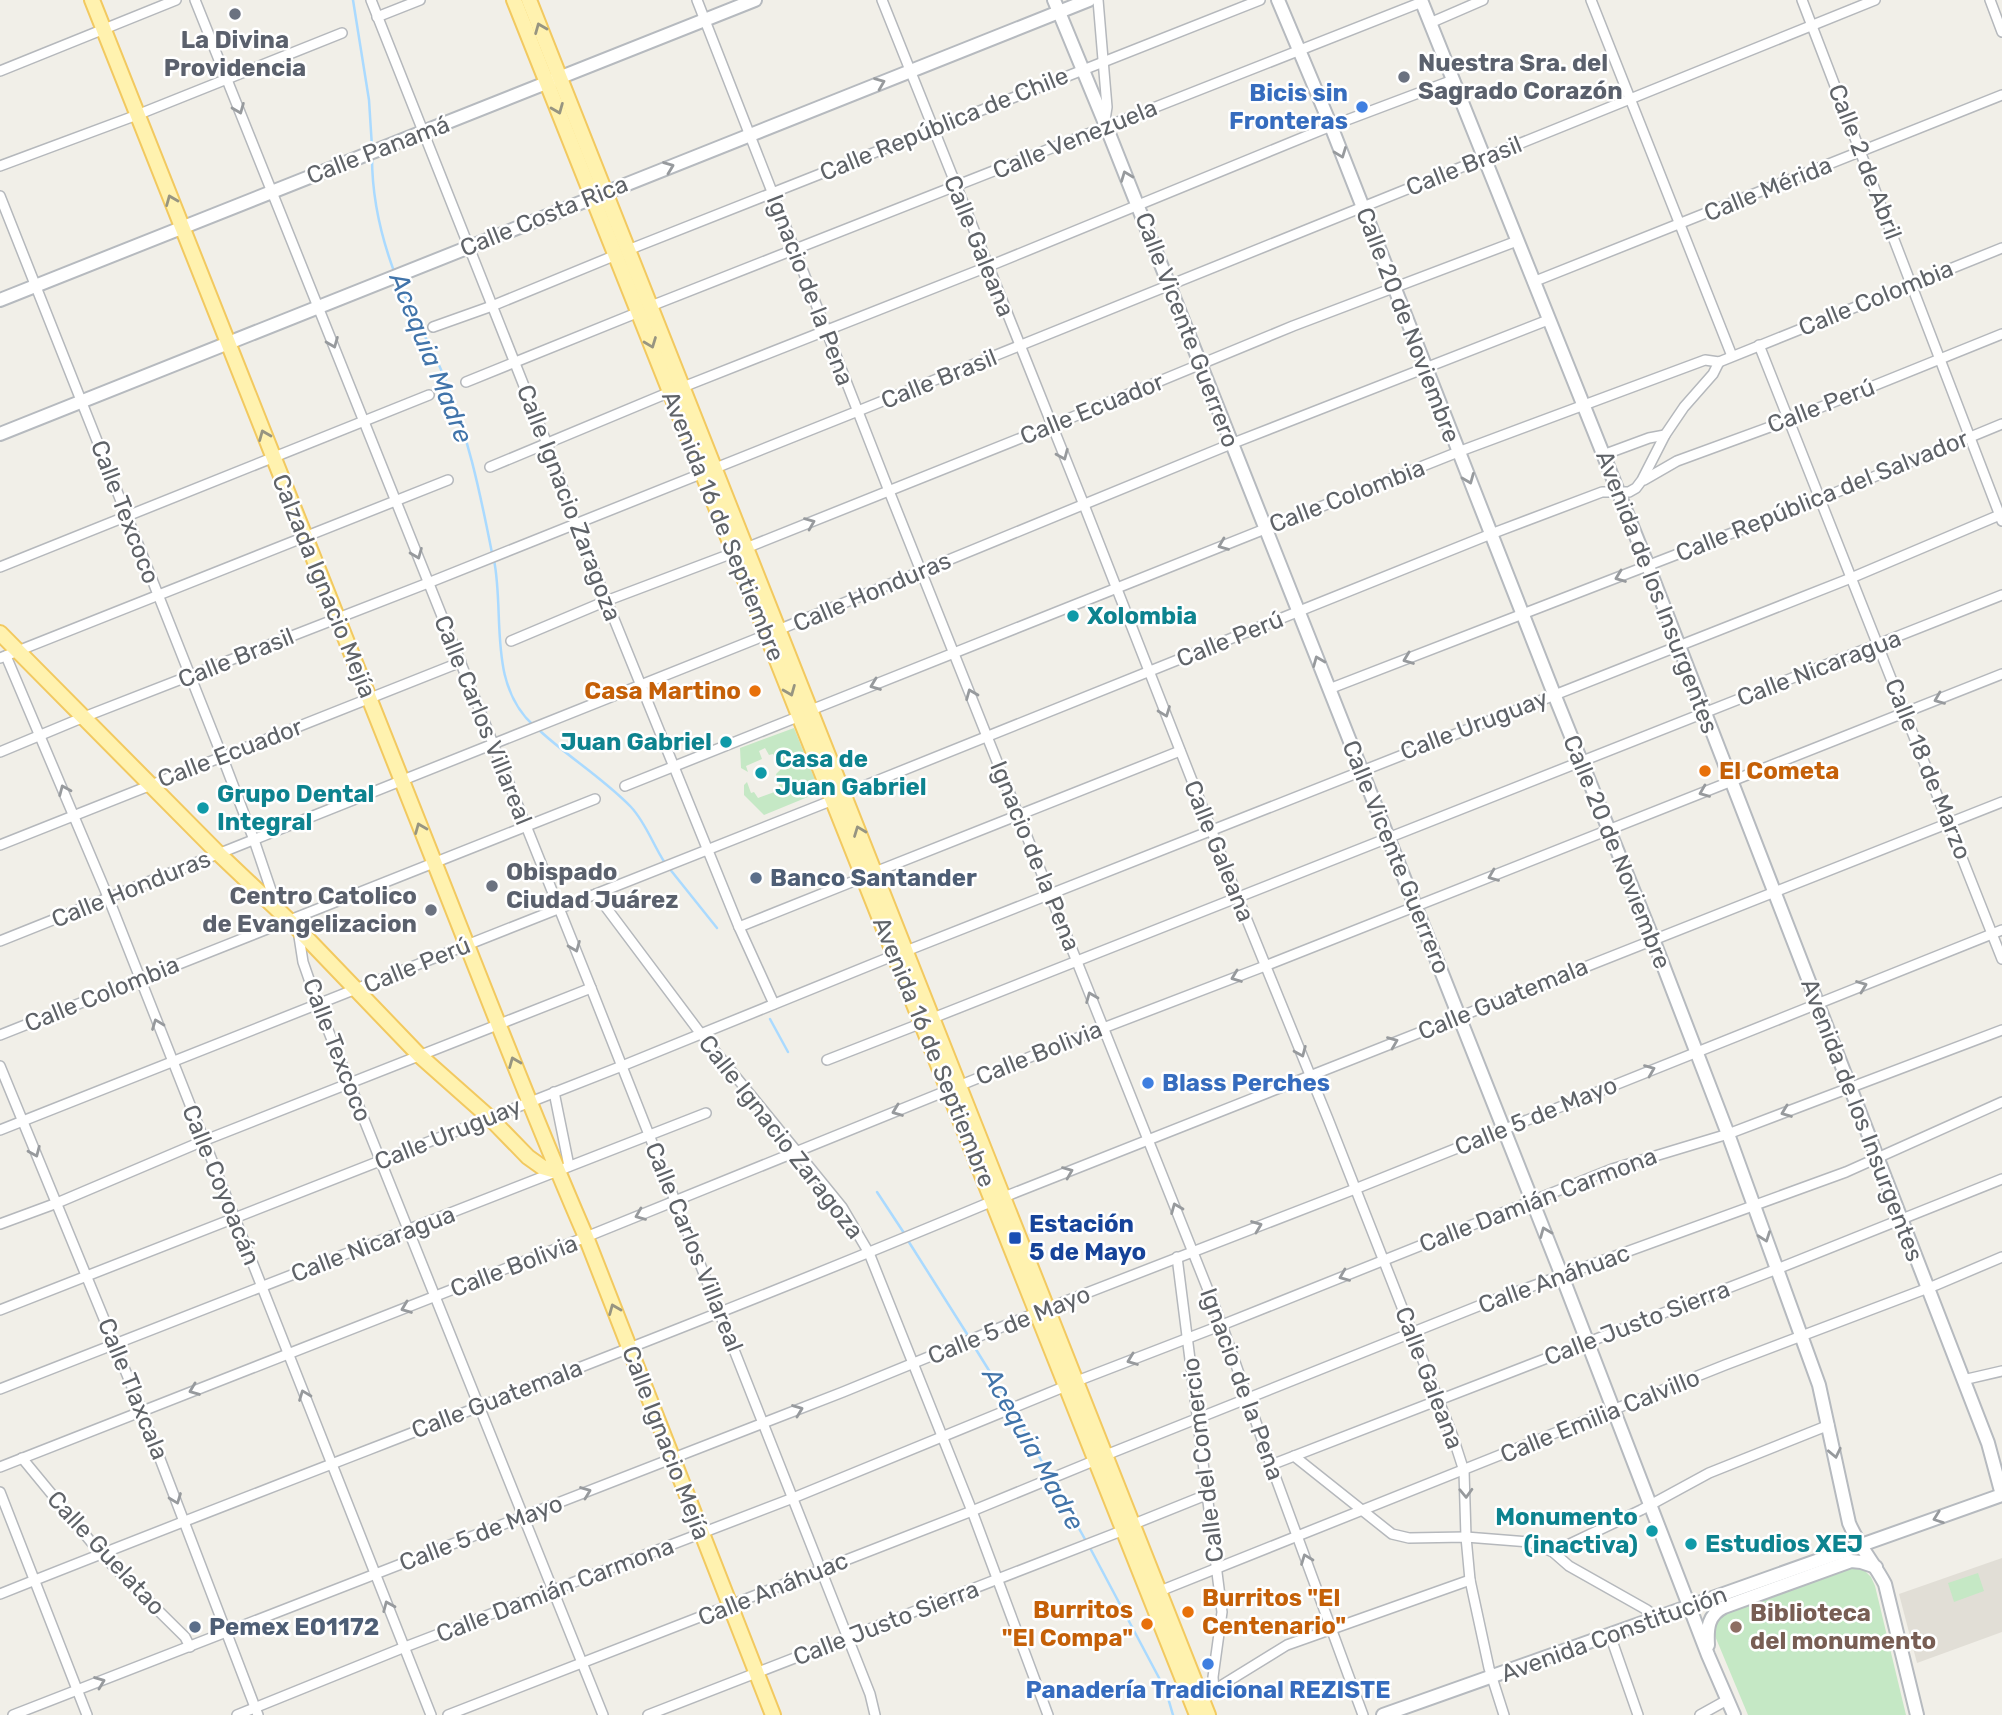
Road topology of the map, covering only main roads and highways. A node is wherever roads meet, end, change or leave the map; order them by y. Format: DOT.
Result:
graph roads {
  1 [pos="92,0"];
  2 [pos="514,0"];
  3 [pos="529,0"];
  4 [pos="755,0"];
  5 [pos="1089,0"];
  6 [pos="1278,0"];
  7 [pos="1421,1"];
  8 [pos="1056,6"];
  9 [pos="554,80"];
  10 [pos="599,194"];
  11 [pos="182,227"];
  12 [pos="0,300"];
  13 [pos="226,343"];
  14 [pos="0,434"];
  15 [pos="0,633"];
  16 [pos="8,655"];
  17 [pos="563,1169"];
  18 [pos="1998,1465"];
  19 [pos="2002,1495"];
  20 [pos="1129,1527"];
  21 [pos="1861,1546"];
  22 [pos="1877,1567"];
  23 [pos="1689,1607"];
  24 [pos="1708,1655"];
  25 [pos="773,1715"];
  26 [pos="1197,1715"];
  27 [pos="1208,1715"];
  28 [pos="1383,1715"];
  29 [pos="1734,1715"];
  30 [pos="1917,1715"];
  11 -- 1 [label="main road, Calzada Ignacio Mejía, one-way"];
  2 -- 9 [label="main road, Avenida 16 de Septiembre"];
  9 -- 3 [label="main road, Avenida 16 de Septiembre, one-way"];
  4 -- 9 [label="main road, Calle Panamá"];
  5 -- 8 [label="main road, Calle Costa Rica"];
  6 -- 21 [label="main road, Calle 20 de Noviembre, one-way"];
  7 -- 18 [label="main road, Avenida de los Insurgentes"];
  10 -- 8 [label="main road, Calle Costa Rica, one-way"];
  23 -- 8 [label="main road, Calle Vicente Guerrero, one-way"];
  9 -- 10 [label="main road, Avenida 16 de Septiembre"];
  9 -- 11 [label="main road, Calle Panamá"];
  10 -- 13 [label="main road, Calle Costa Rica"];
  10 -- 20 [label="main road, Avenida 16 de Septiembre"];
  11 -- 12 [label="main road, Calle Panamá"];
  11 -- 13 [label="main road, Calzada Ignacio Mejía"];
  13 -- 14 [label="main road, Calle Costa Rica"];
  17 -- 13 [label="main road, Calzada Ignacio Mejía, one-way"];
  15 -- 16 [label="main road"];
  16 -- 17 [label="main road"];
  25 -- 17 [label="main road, Calle Ignacio Mejía, one-way"];
  18 -- 19 [label="main road, Avenida de los Insurgentes"];
  19 -- 21 [label="main road, Avenida Constitución, one-way"];
  20 -- 26 [label="main road, Avenida 16 de Septiembre"];
  20 -- 27 [label="main road, Avenida 16 de Septiembre"];
  21 -- 22 [label="main road, Calle 20 de Noviembre"];
  21 -- 23 [label="main road, Avenida Constitución"];
  22 -- 24 [label="main road"];
  22 -- 30 [label="main road, Calle 20 de Noviembre"];
  23 -- 24 [label="main road, Calle Vicente Guerrero"];
  23 -- 28 [label="main road, Avenida Constitución"];
  24 -- 29 [label="main road, Calle Vicente Guerrero"];
}
